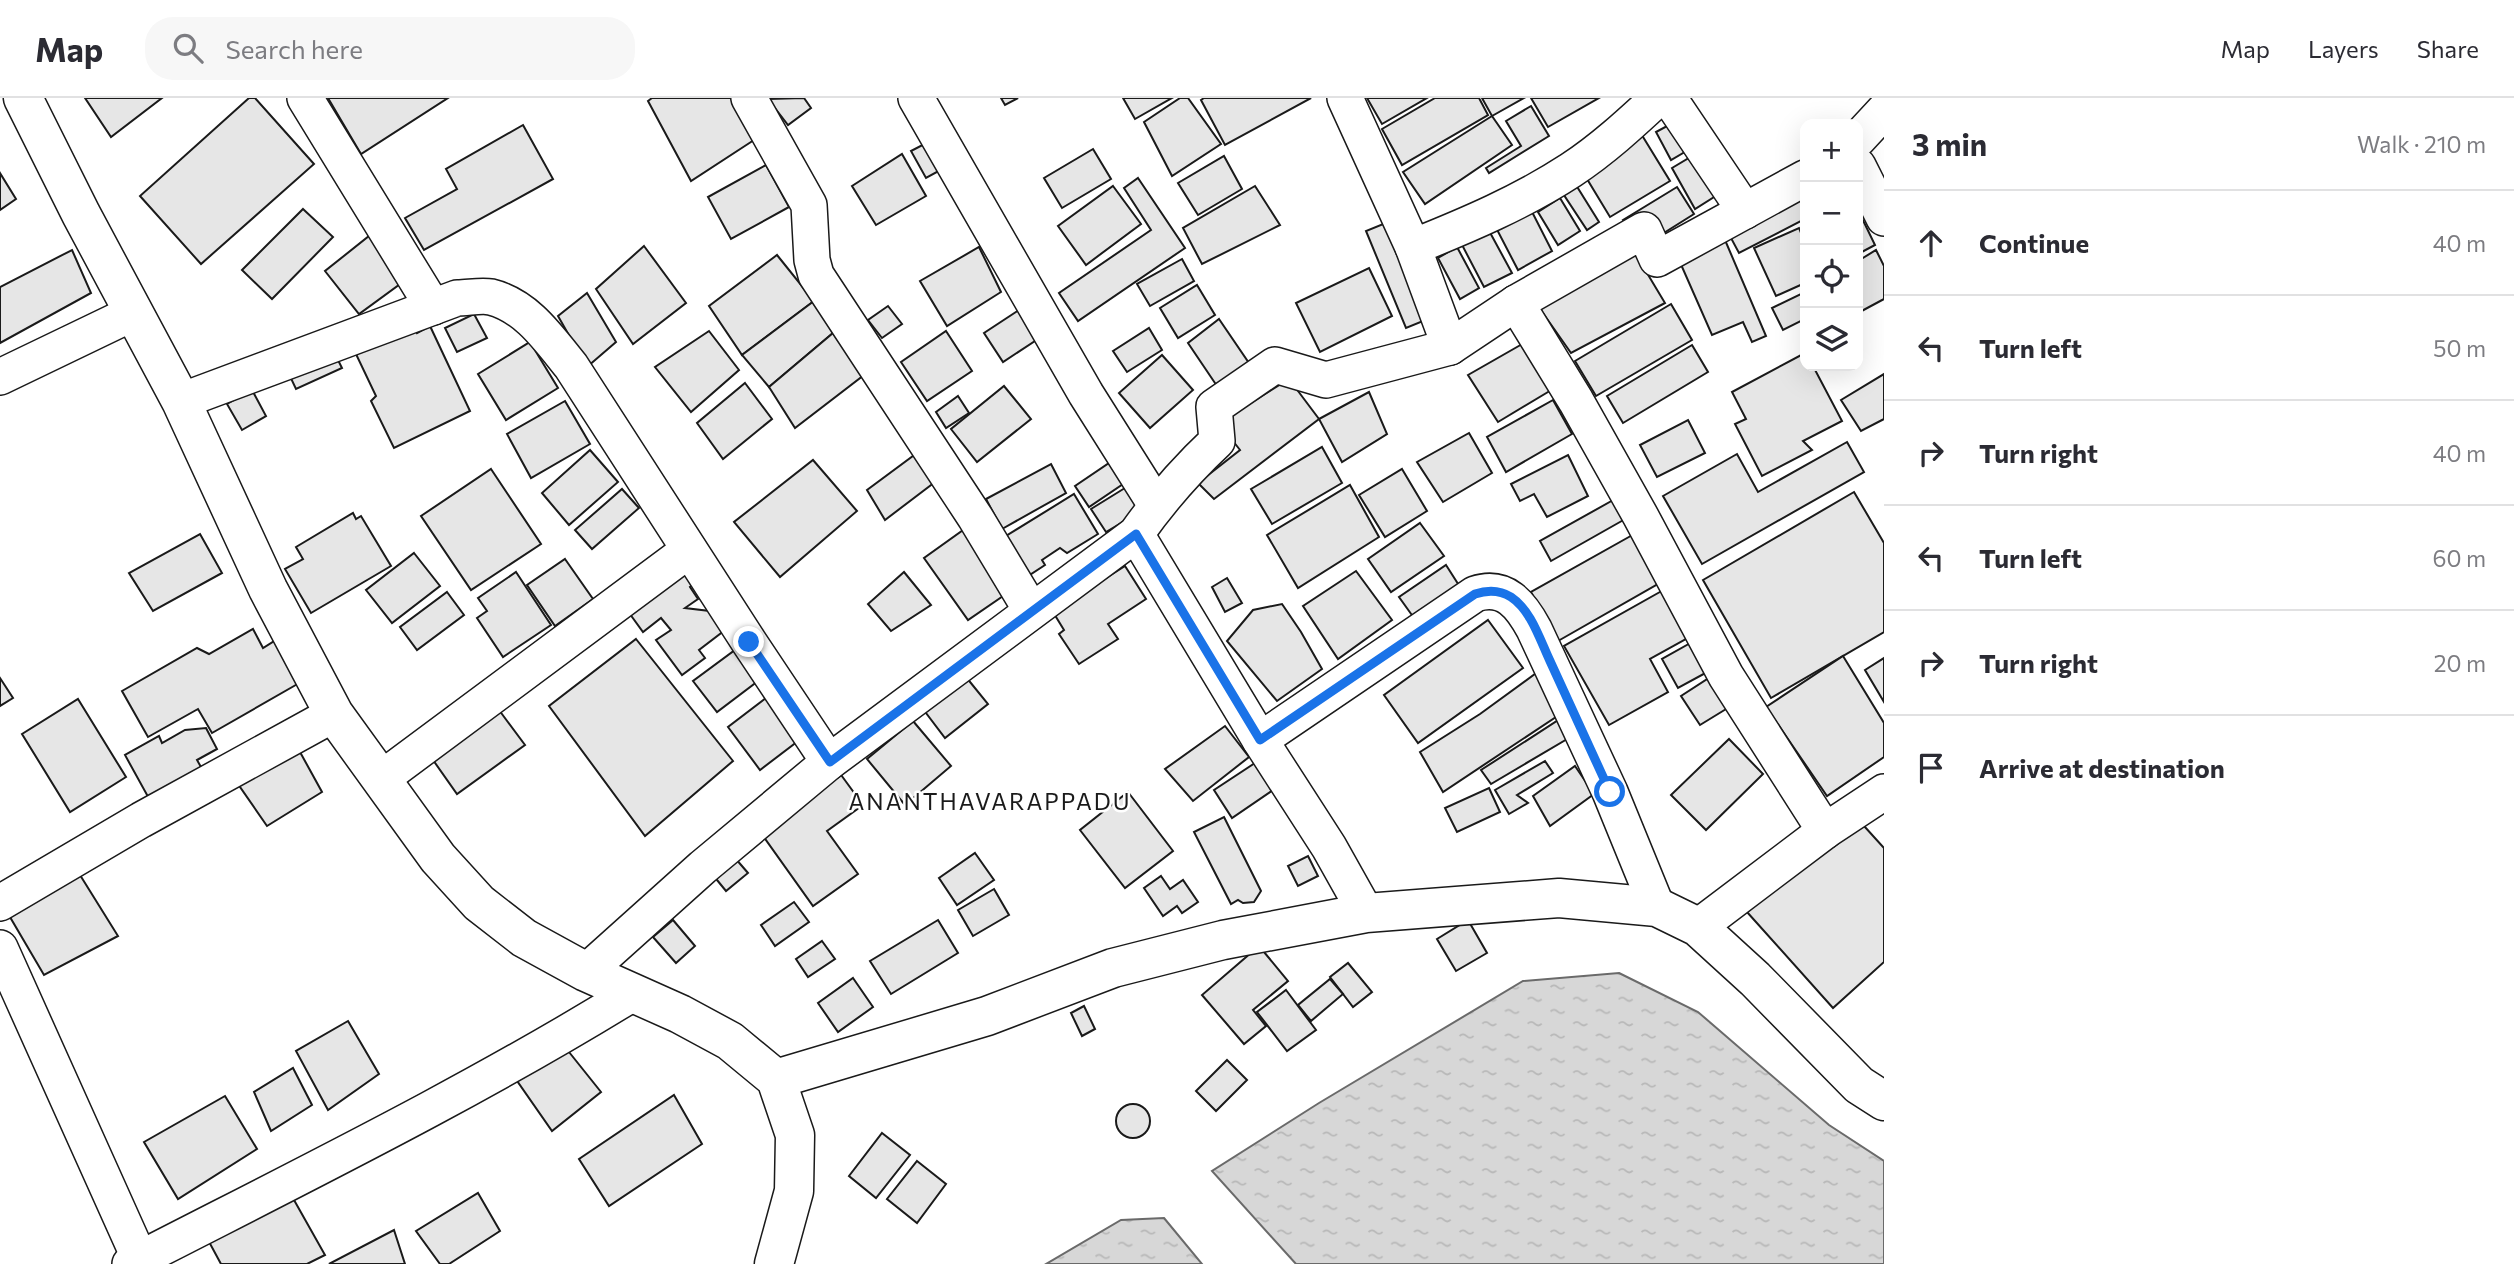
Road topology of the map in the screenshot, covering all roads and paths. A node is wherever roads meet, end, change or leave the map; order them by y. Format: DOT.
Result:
graph roads {
  1 [pos="23,98"];
  2 [pos="305,98"];
  3 [pos="748,98"];
  4 [pos="916,98"];
  5 [pos="1345,98"];
  6 [pos="1658,98"];
  7 [pos="1669,98"];
  8 [pos="1884,111"];
  9 [pos="1863,134"];
  10 [pos="1863,176"];
  11 [pos="1800,181"];
  12 [pos="1745,211"];
  13 [pos="1884,218"];
  14 [pos="1413,247"];
  15 [pos="1516,303"];
  16 [pos="433,307"];
  17 [pos="133,313"];
  18 [pos="1450,347"];
  19 [pos="0,377"];
  20 [pos="181,401"];
  21 [pos="1156,505"];
  22 [pos="1136,534"];
  23 [pos="689,550"];
  24 [pos="1031,610"];
  25 [pos="334,714"];
  26 [pos="1260,740"];
  27 [pos="830,762"];
  28 [pos="382,779"];
  29 [pos="1884,792"];
  30 [pos="1825,831"];
  31 [pos="0,903"];
  32 [pos="1657,907"];
  33 [pos="1366,913"];
  34 [pos="1698,927"];
  35 [pos="0,948"];
  36 [pos="586,972"];
  37 [pos="633,993"];
  38 [pos="776,1079"];
  39 [pos="1884,1101"];
  40 [pos="137,1262"];
  41 [pos="774,1264"];
  1 -- 17 [label="main road"];
  2 -- 16 [label="street"];
  3 -- 24 [label="street"];
  4 -- 21 [label="street"];
  5 -- 14 [label="street"];
  6 -- 14 [label="street"];
  7 -- 12 [label="street"];
  8 -- 9 [label="street"];
  10 -- 13 [label="street"];
  11 -- 12 [label="street"];
  12 -- 15 [label="street"];
  14 -- 18 [label="street"];
  15 -- 18 [label="street"];
  15 -- 30 [label="street"];
  16 -- 20 [label="street"];
  16 -- 23 [label="street"];
  17 -- 19 [label="street"];
  17 -- 20 [label="main road"];
  18 -- 21 [label="street"];
  20 -- 25 [label="main road"];
  21 -- 22 [label="street"];
  22 -- 24 [label="street"];
  22 -- 26 [label="street"];
  23 -- 27 [label="street"];
  23 -- 28 [label="street"];
  24 -- 27 [label="street"];
  25 -- 28 [label="main road"];
  25 -- 31 [label="street"];
  26 -- 32 [label="street"];
  26 -- 33 [label="street"];
  27 -- 36 [label="street"];
  28 -- 36 [label="main road"];
  29 -- 30 [label="street"];
  30 -- 34 [label="street"];
  32 -- 33 [label="main road"];
  32 -- 34 [label="main road"];
  33 -- 38 [label="main road"];
  34 -- 39 [label="main road"];
  35 -- 40 [label="street"];
  36 -- 37 [label="main road"];
  37 -- 38 [label="main road"];
  37 -- 40 [label="street"];
  38 -- 41 [label="main road"];
}
